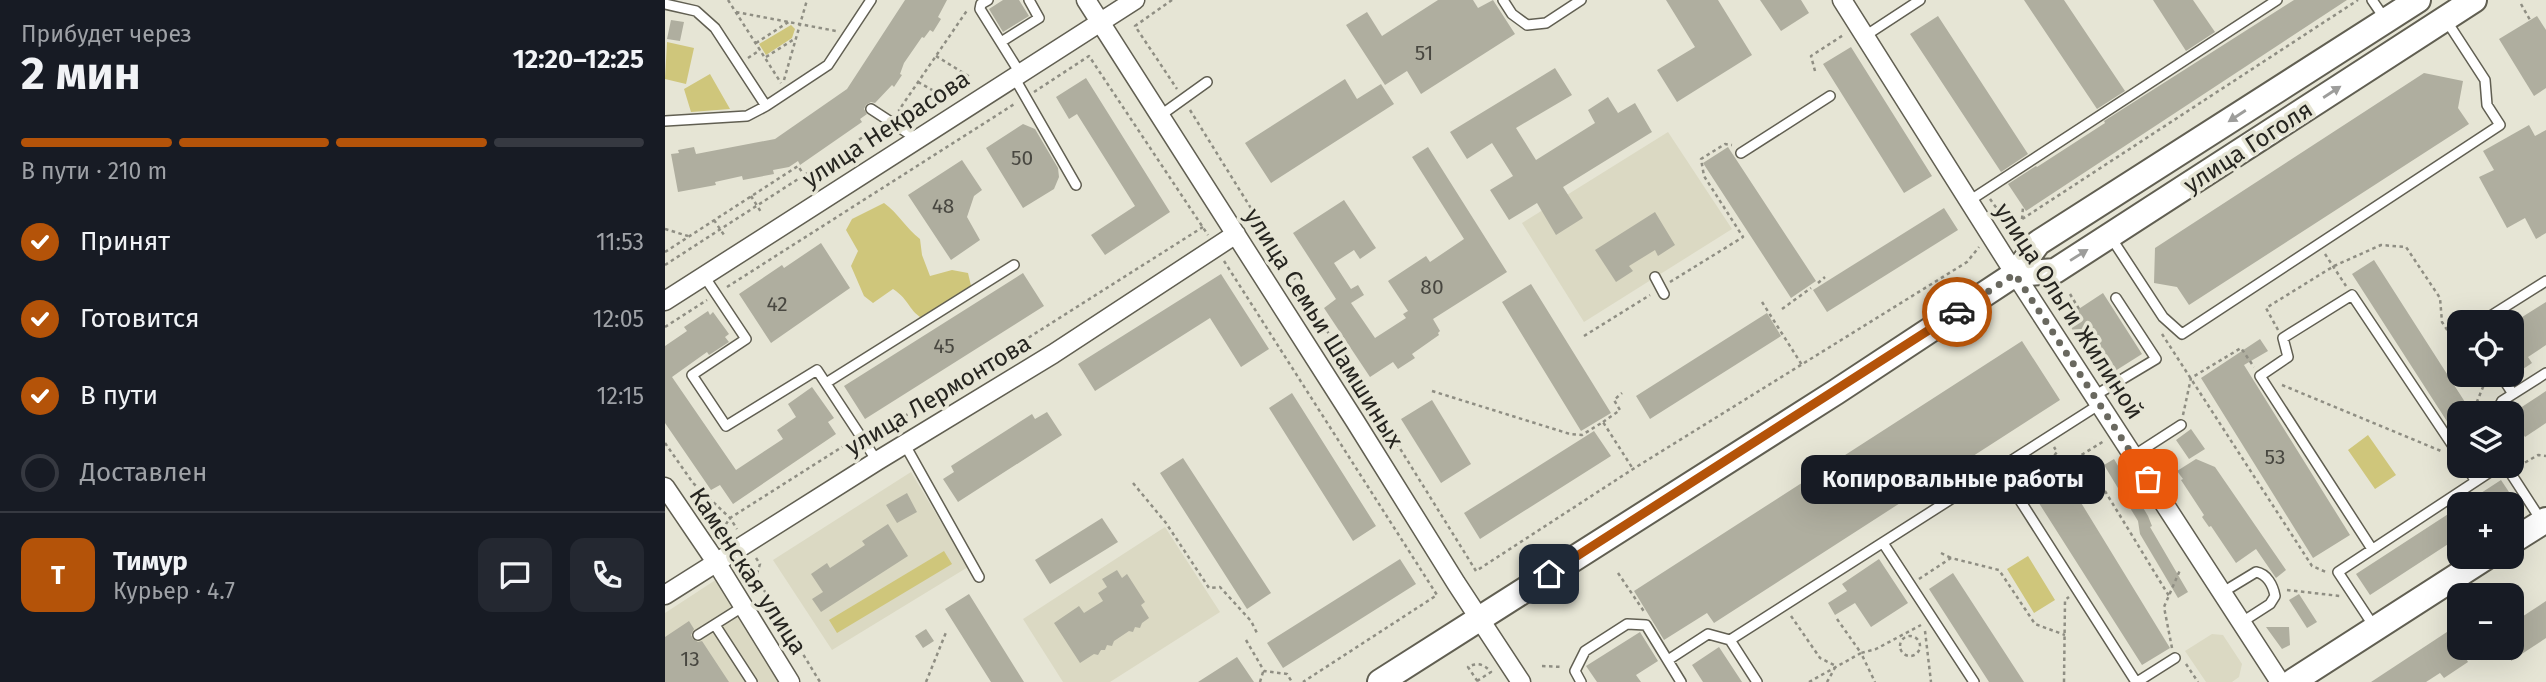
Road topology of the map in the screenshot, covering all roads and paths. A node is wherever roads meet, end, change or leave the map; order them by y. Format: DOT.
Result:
graph roads {
  1 [pos="728,0"];
  2 [pos="807,0"];
  3 [pos="870,0"];
  4 [pos="974,0"];
  5 [pos="988,0"];
  6 [pos="1029,0"];
  7 [pos="1086,0"];
  8 [pos="1135,0"];
  9 [pos="1172,0"];
  10 [pos="1503,0"];
  11 [pos="1581,0"];
  12 [pos="1842,0"];
  13 [pos="1920,0"];
  14 [pos="2277,0"];
  15 [pos="2358,0"];
  16 [pos="2418,0"];
  17 [pos="2474,0"];
  18 [pos="665,4"];
  19 [pos="2521,4"];
  20 [pos="2379,10"];
  21 [pos="736,12"];
  22 [pos="2445,19"];
  23 [pos="2531,20"];
  24 [pos="790,21"];
  25 [pos="1100,22"];
  26 [pos="800,23"];
  27 [pos="848,34"];
  28 [pos="1865,36"];
  29 [pos="796,38"];
  30 [pos="756,43"];
  31 [pos="1001,43"];
  32 [pos="936,56"];
  33 [pos="765,58"];
  34 [pos="2258,59"];
  35 [pos="2261,64"];
  36 [pos="1017,75"];
  37 [pos="970,77"];
  38 [pos="918,82"];
  39 [pos="1207,82"];
  40 [pos="941,95"];
  41 [pos="1831,96"];
  42 [pos="1026,97"];
  43 [pos="1183,99"];
  44 [pos="766,106"];
  45 [pos="871,109"];
  46 [pos="1161,115"];
  47 [pos="905,117"];
  48 [pos="665,121"];
  49 [pos="886,129"];
  50 [pos="917,139"];
  51 [pos="1739,149"];
  52 [pos="804,175"];
  53 [pos="808,181"];
  54 [pos="1076,185"];
  55 [pos="760,190"];
  56 [pos="1985,190"];
  57 [pos="751,196"];
  58 [pos="766,200"];
  59 [pos="1969,201"];
  60 [pos="741,202"];
  61 [pos="757,205"];
  62 [pos="2024,207"];
  63 [pos="747,212"];
  64 [pos="761,212"];
  65 [pos="2022,219"];
  66 [pos="714,220"];
  67 [pos="1203,227"];
  68 [pos="665,229"];
  69 [pos="720,229"];
  70 [pos="1236,234"];
  71 [pos="724,235"];
  72 [pos="689,236"];
  73 [pos="2110,236"];
  74 [pos="1743,237"];
  75 [pos="2319,244"];
  76 [pos="1980,246"];
  77 [pos="1215,247"];
  78 [pos="666,251"];
  79 [pos="672,260"];
  80 [pos="665,265"];
  81 [pos="1014,265"];
  82 [pos="2334,266"];
  83 [pos="2015,274"];
  84 [pos="704,276"];
  85 [pos="1655,277"];
  86 [pos="1825,277"];
  87 [pos="2546,281"];
  88 [pos="1818,284"];
  89 [pos="1811,288"];
  90 [pos="1664,293"];
  91 [pos="716,294"];
  92 [pos="2070,294"];
  93 [pos="2352,295"];
  94 [pos="2116,298"];
  95 [pos="665,300"];
  96 [pos="1762,302"];
  97 [pos="1782,309"];
  98 [pos="2079,309"];
  99 [pos="2500,310"];
  100 [pos="2159,312"];
  101 [pos="665,327"];
  102 [pos="2447,330"];
  103 [pos="2283,338"];
  104 [pos="1802,365"];
  105 [pos="2546,373"];
  106 [pos="2260,376"];
  107 [pos="2191,378"];
  108 [pos="826,383"];
  109 [pos="2508,387"];
  110 [pos="1432,391"];
  111 [pos="1622,393"];
  112 [pos="2513,394"];
  113 [pos="2097,400"];
  114 [pos="2504,401"];
  115 [pos="1603,422"];
  116 [pos="2181,425"];
  117 [pos="2447,437"];
  118 [pos="2048,438"];
  119 [pos="864,442"];
  120 [pos="2104,442"];
  121 [pos="905,445"];
  122 [pos="2446,454"];
  123 [pos="2083,455"];
  124 [pos="2133,456"];
  125 [pos="2546,456"];
  126 [pos="877,461"];
  127 [pos="2524,462"];
  128 [pos="1633,469"];
  129 [pos="2000,469"];
  130 [pos="2478,478"];
  131 [pos="2514,478"];
  132 [pos="2475,480"];
  133 [pos="1133,483"];
  134 [pos="2035,484"];
  135 [pos="665,487"];
  136 [pos="2016,495"];
  137 [pos="2544,521"];
  138 [pos="2524,534"];
  139 [pos="1883,543"];
  140 [pos="2372,549"];
  141 [pos="1941,553"];
  142 [pos="712,556"];
  143 [pos="1951,558"];
  144 [pos="2468,569"];
  145 [pos="2180,570"];
  146 [pos="2338,572"];
  147 [pos="979,577"];
  148 [pos="1910,585"];
  149 [pos="2273,588"];
  150 [pos="2078,592"];
  151 [pos="2223,593"];
  152 [pos="665,595"];
  153 [pos="2169,596"];
  154 [pos="2346,597"];
  155 [pos="744,606"];
  156 [pos="1782,607"];
  157 [pos="1479,619"];
  158 [pos="1837,619"];
  159 [pos="2242,622"];
  160 [pos="715,625"];
  161 [pos="2376,629"];
  162 [pos="947,630"];
  163 [pos="1909,632"];
  164 [pos="1257,633"];
  165 [pos="698,635"];
  166 [pos="2065,635"];
  167 [pos="1907,637"];
  168 [pos="1246,640"];
  169 [pos="1730,640"];
  170 [pos="2171,645"];
  171 [pos="1861,653"];
  172 [pos="1918,653"];
  173 [pos="1927,653"];
  174 [pos="2175,658"];
  175 [pos="1668,660"];
  176 [pos="1542,666"];
  177 [pos="1836,666"];
  178 [pos="1264,671"];
  179 [pos="1574,671"];
  180 [pos="1478,681"];
  181 [pos="752,682"];
  182 [pos="790,682"];
  183 [pos="926,682"];
  184 [pos="1260,682"];
  185 [pos="1292,682"];
  186 [pos="1303,682"];
  187 [pos="1380,682"];
  188 [pos="1521,682"];
  189 [pos="1581,682"];
  190 [pos="1681,682"];
  191 [pos="1757,682"];
  192 [pos="1809,682"];
  193 [pos="1827,682"];
  194 [pos="1875,682"];
  195 [pos="1931,682"];
  196 [pos="1974,682"];
  197 [pos="2064,682"];
  198 [pos="2136,682"];
  199 [pos="2198,682"];
  200 [pos="2280,682"];
  201 [pos="2292,682"];
  1 -- 21 [label="path"];
  2 -- 26 [label="path"];
  3 -- 27 [label="lane"];
  4 -- 32 [label="path"];
  5 -- 31 [label="lane"];
  6 -- 31 [label="lane"];
  7 -- 25 [label="street, улица Семьи Шамшиных"];
  8 -- 25 [label="street, улица Некрасова"];
  9 -- 43 [label="path"];
  10 -- 11 [label="lane"];
  12 -- 28 [label="street, улица Ольги Жилиной"];
  13 -- 28 [label="lane"];
  14 -- 56 [label="lane"];
  15 -- 35 [label="path"];
  16 -- 20 [label="main road, улица Гоголя"];
  17 -- 22 [label="main road, улица Гоголя"];
  18 -- 44 [label="lane"];
  19 -- 23 [label="path"];
  20 -- 83 [label="main road, улица Гоголя, one-way"];
  21 -- 24 [label="path"];
  21 -- 30 [label="path"];
  73 -- 22 [label="main road, улица Гоголя, one-way"];
  22 -- 75 [label="lane"];
  24 -- 26 [label="path"];
  24 -- 30 [label="path"];
  25 -- 36 [label="street, улица Некрасова"];
  25 -- 46 [label="street, улица Семьи Шамшиных"];
  26 -- 27 [label="path"];
  26 -- 29 [label="path"];
  27 -- 44 [label="lane"];
  28 -- 59 [label="street, улица Ольги Жилиной"];
  29 -- 33 [label="path"];
  29 -- 33 [label="path"];
  30 -- 33 [label="path"];
  31 -- 36 [label="lane"];
  32 -- 37 [label="path"];
  32 -- 38 [label="path"];
  34 -- 35 [label="path"];
  35 -- 65 [label="path"];
  36 -- 42 [label="lane"];
  36 -- 50 [label="street, улица Некрасова"];
  38 -- 40 [label="path"];
  38 -- 47 [label="path"];
  39 -- 43 [label="lane"];
  41 -- 51 [label="lane"];
  42 -- 54 [label="lane"];
  42 -- 67 [label="path"];
  42 -- 91 [label="path"];
  43 -- 46 [label="lane"];
  43 -- 128 [label="path"];
  44 -- 48 [label="lane"];
  45 -- 50 [label="lane"];
  46 -- 70 [label="street, улица Семьи Шамшиных"];
  49 -- 52 [label="path"];
  50 -- 84 [label="street, улица Некрасова"];
  51 -- 74 [label="path"];
  52 -- 53 [label="path"];
  52 -- 55 [label="path"];
  52 -- 58 [label="path"];
  55 -- 57 [label="path"];
  55 -- 58 [label="path"];
  56 -- 59 [label="lane"];
  56 -- 65 [label="path"];
  57 -- 60 [label="path"];
  57 -- 61 [label="path"];
  58 -- 61 [label="path"];
  59 -- 83 [label="street, улица Ольги Жилиной"];
  60 -- 63 [label="path"];
  60 -- 66 [label="path"];
  61 -- 63 [label="path"];
  61 -- 64 [label="path"];
  62 -- 65 [label="path"];
  63 -- 69 [label="path"];
  66 -- 69 [label="path"];
  66 -- 72 [label="path"];
  67 -- 77 [label="path"];
  67 -- 119 [label="path"];
  68 -- 72 [label="path"];
  69 -- 71 [label="path"];
  69 -- 79 [label="path"];
  70 -- 77 [label="street, улица Лермонтова"];
  70 -- 157 [label="street, улица Семьи Шамшиных"];
  72 -- 78 [label="path"];
  83 -- 73 [label="main road, улица Гоголя, one-way"];
  73 -- 100 [label="lane"];
  75 -- 82 [label="path"];
  75 -- 100 [label="lane"];
  76 -- 104 [label="path"];
  77 -- 121 [label="street, улица Лермонтова"];
  77 -- 186 [label="path"];
  78 -- 79 [label="path"];
  79 -- 80 [label="path"];
  81 -- 108 [label="lane"];
  82 -- 93 [label="path"];
  82 -- 102 [label="path"];
  82 -- 103 [label="path"];
  83 -- 113 [label="street, улица Ольги Жилиной"];
  83 -- 157 [label="main road, улица Гоголя"];
  84 -- 91 [label="lane"];
  84 -- 95 [label="street, улица Некрасова"];
  85 -- 90 [label="lane"];
  86 -- 88 [label="path"];
  87 -- 99 [label="lane"];
  89 -- 97 [label="path"];
  91 -- 101 [label="path"];
  91 -- 108 [label="lane"];
  92 -- 98 [label="path"];
  93 -- 103 [label="lane"];
  93 -- 117 [label="lane"];
  94 -- 113 [label="lane"];
  96 -- 104 [label="path"];
  100 -- 107 [label="path"];
  103 -- 106 [label="lane"];
  104 -- 128 [label="path"];
  105 -- 112 [label="lane"];
  106 -- 107 [label="path"];
  106 -- 122 [label="path"];
  106 -- 140 [label="lane"];
  107 -- 116 [label="path"];
  107 -- 146 [label="path"];
  108 -- 119 [label="lane"];
  109 -- 112 [label="lane"];
  110 -- 115 [label="path"];
  111 -- 115 [label="path"];
  112 -- 114 [label="lane"];
  113 -- 118 [label="lane"];
  113 -- 124 [label="street, улица Ольги Жилиной"];
  115 -- 128 [label="path"];
  116 -- 124 [label="lane"];
  118 -- 129 [label="lane"];
  118 -- 134 [label="path"];
  119 -- 126 [label="lane"];
  119 -- 142 [label="path"];
  120 -- 123 [label="path"];
  121 -- 126 [label="street, улица Лермонтова"];
  121 -- 147 [label="lane"];
  123 -- 134 [label="path"];
  123 -- 153 [label="path"];
  124 -- 151 [label="street, улица Ольги Жилиной"];
  125 -- 127 [label="path"];
  126 -- 142 [label="street, улица Лермонтова"];
  129 -- 136 [label="lane"];
  129 -- 139 [label="lane"];
  130 -- 132 [label="lane"];
  131 -- 137 [label="lane"];
  132 -- 140 [label="lane"];
  133 -- 164 [label="path"];
  134 -- 136 [label="path"];
  135 -- 142 [label="street, Каменская улица"];
  136 -- 150 [label="lane"];
  137 -- 138 [label="main road"];
  139 -- 148 [label="lane"];
  139 -- 156 [label="lane"];
  140 -- 146 [label="lane"];
  141 -- 143 [label="path"];
  142 -- 152 [label="street, улица Лермонтова"];
  142 -- 155 [label="street, Каменская улица"];
  143 -- 148 [label="path"];
  143 -- 166 [label="path"];
  144 -- 161 [label="main road"];
  145 -- 153 [label="path"];
  146 -- 161 [label="lane"];
  148 -- 196 [label="lane"];
  149 -- 151 [label="lane"];
  149 -- 154 [label="path"];
  149 -- 159 [label="lane"];
  150 -- 166 [label="path"];
  150 -- 198 [label="lane"];
  151 -- 159 [label="street, улица Ольги Жилиной"];
  153 -- 170 [label="path"];
  155 -- 160 [label="lane"];
  155 -- 182 [label="street, Каменская улица"];
  156 -- 169 [label="lane"];
  156 -- 177 [label="path"];
  157 -- 187 [label="main road, улица Гоголя"];
  157 -- 188 [label="street, улица Семьи Шамшиных"];
  158 -- 171 [label="path"];
  159 -- 200 [label="street, улица Ольги Жилиной"];
  160 -- 165 [label="lane"];
  160 -- 181 [label="lane"];
  161 -- 201 [label="main road"];
  162 -- 183 [label="path"];
  163 -- 167 [label="path"];
  163 -- 171 [label="path"];
  163 -- 173 [label="path"];
  166 -- 197 [label="path"];
  167 -- 172 [label="path"];
  167 -- 172 [label="path"];
  168 -- 178 [label="path"];
  169 -- 175 [label="lane"];
  169 -- 191 [label="lane"];
  171 -- 177 [label="path"];
  171 -- 194 [label="path"];
  172 -- 173 [label="path"];
  173 -- 195 [label="path"];
  174 -- 198 [label="lane"];
  174 -- 199 [label="path"];
  175 -- 179 [label="lane"];
  175 -- 190 [label="lane"];
  176 -- 179 [label="path"];
  177 -- 192 [label="path"];
  177 -- 193 [label="path"];
  178 -- 184 [label="path"];
  178 -- 185 [label="path"];
  179 -- 189 [label="lane"];
  180 -- 180 [label="path"];
}
